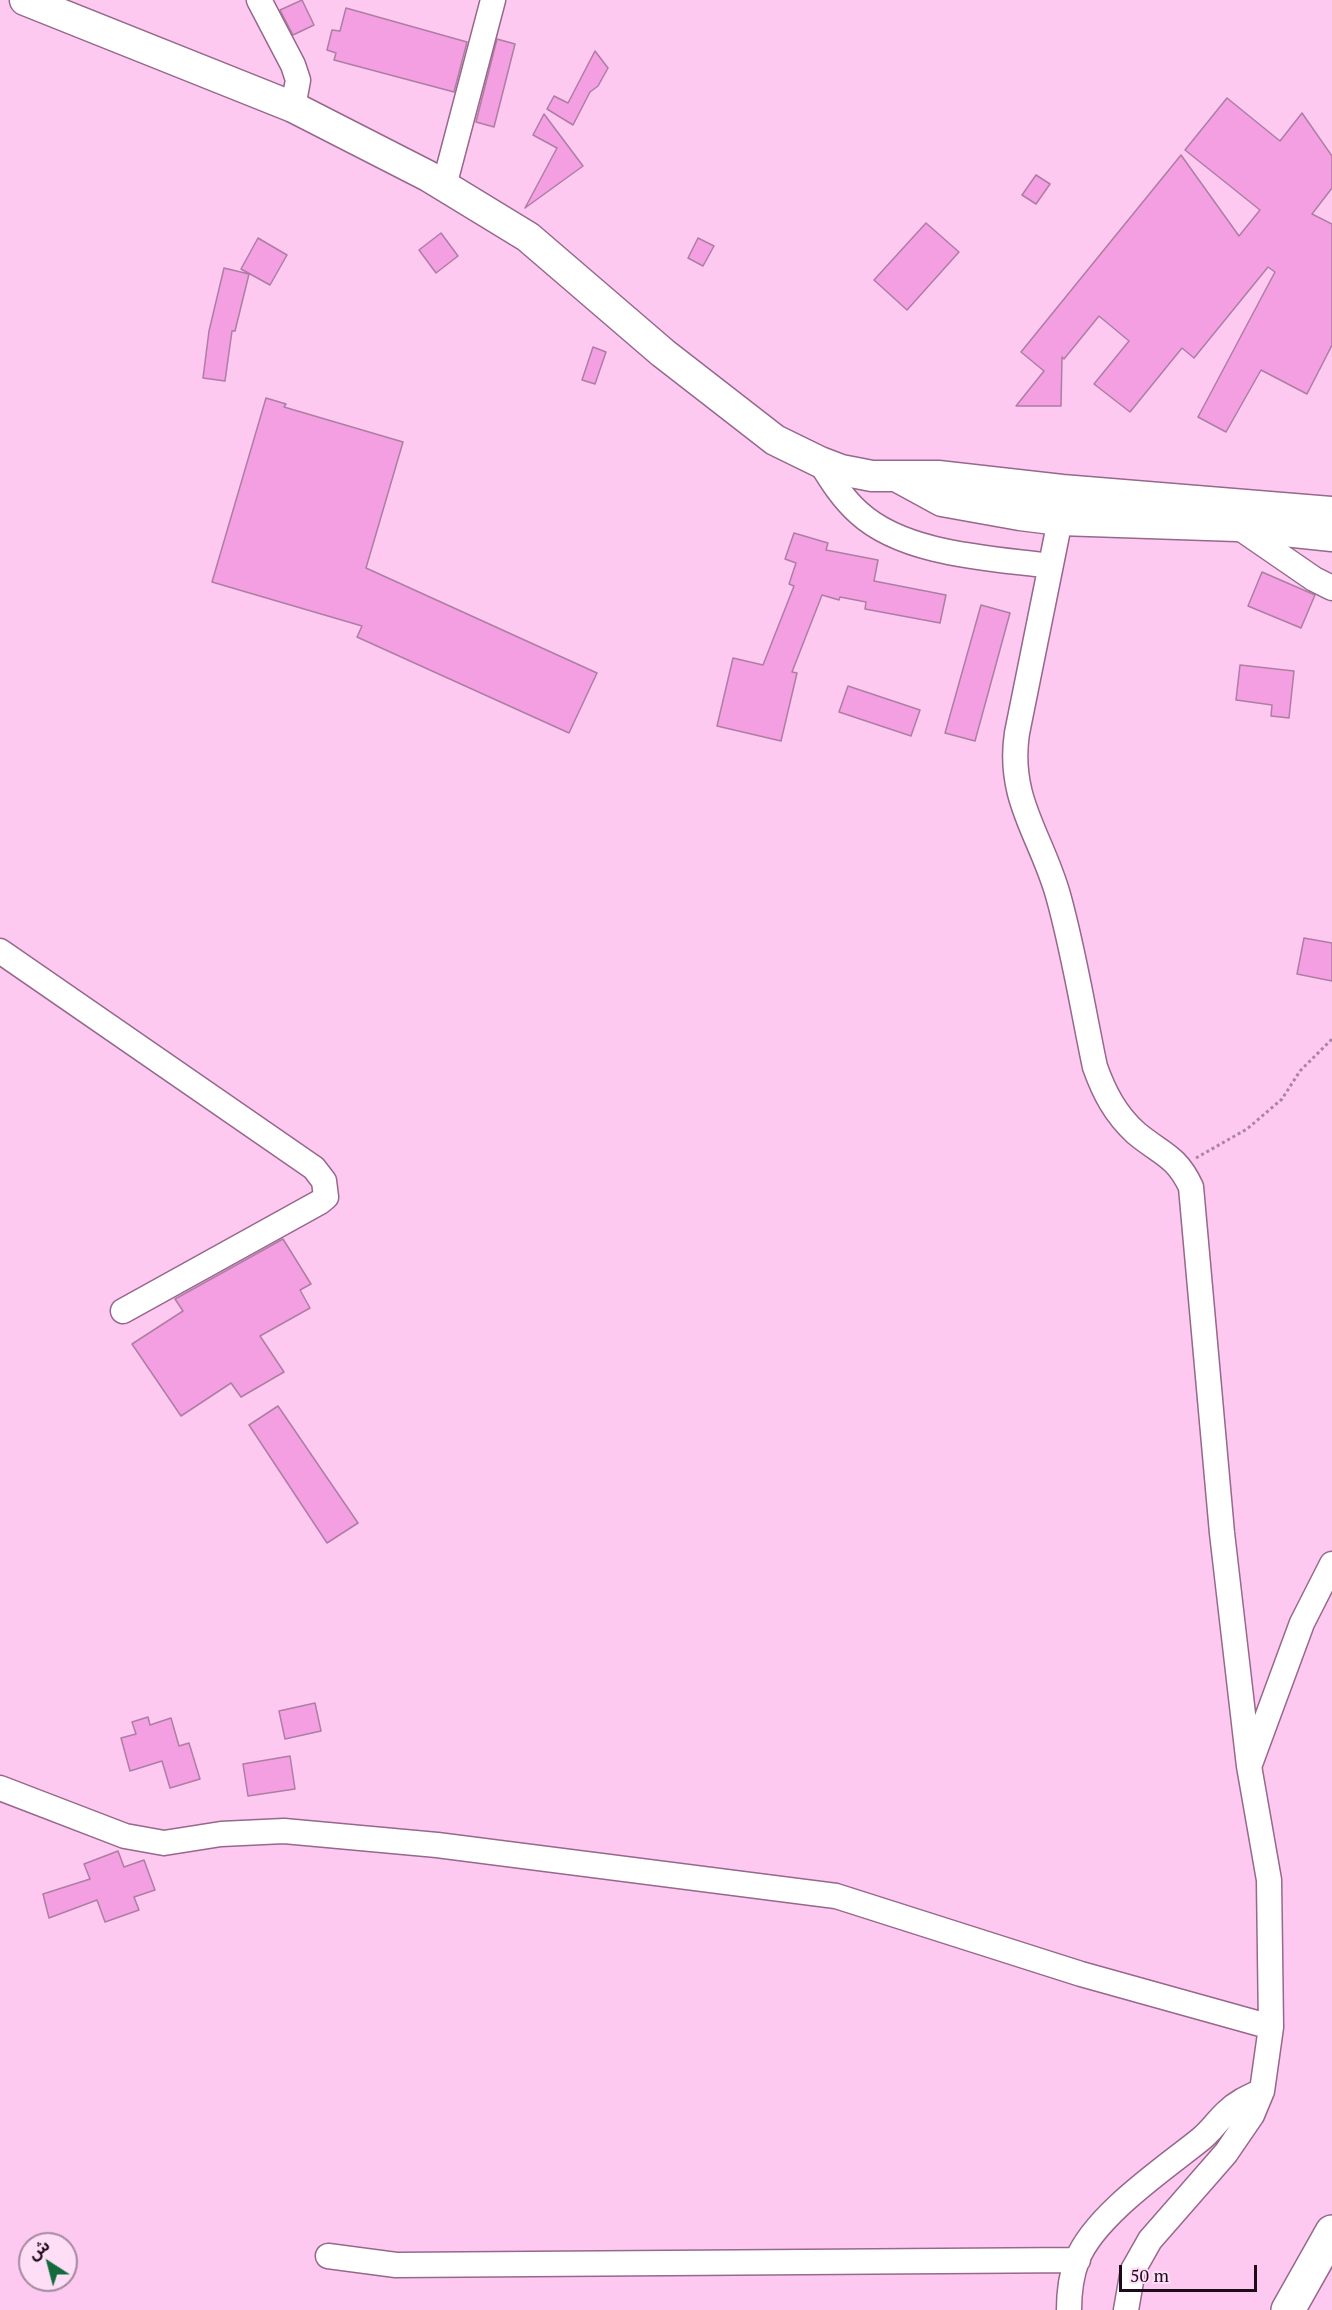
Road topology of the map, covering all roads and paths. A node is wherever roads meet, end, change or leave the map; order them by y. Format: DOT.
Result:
graph roads {
  1 [pos="25,0"];
  2 [pos="259,0"];
  3 [pos="493,0"];
  4 [pos="293,107"];
  5 [pos="444,186"];
  6 [pos="820,462"];
  7 [pos="898,477"];
  8 [pos="1332,512"];
  9 [pos="1060,520"];
  10 [pos="1237,526"];
  11 [pos="1332,536"];
  12 [pos="1050,566"];
  13 [pos="1332,588"];
  14 [pos="0,951"];
  15 [pos="1332,1039"];
  16 [pos="1182,1167"];
  17 [pos="123,1311"];
  18 [pos="1332,1564"];
  19 [pos="1249,1766"];
  20 [pos="0,1788"];
  21 [pos="1272,2027"];
  22 [pos="1262,2091"];
  23 [pos="1332,2232"];
  24 [pos="328,2256"];
  25 [pos="1078,2260"];
  26 [pos="1069,2310"];
  27 [pos="1126,2310"];
  28 [pos="1288,2310"];
  1 -- 4 [label="main road"];
  2 -- 4 [label="street"];
  3 -- 5 [label="street"];
  4 -- 5 [label="main road"];
  5 -- 6 [label="main road"];
  6 -- 7 [label="main road"];
  6 -- 12 [label="street"];
  7 -- 8 [label="main road"];
  7 -- 9 [label="main road"];
  9 -- 10 [label="main road"];
  9 -- 12 [label="street"];
  10 -- 11 [label="main road"];
  10 -- 13 [label="street"];
  12 -- 16 [label="street"];
  14 -- 17 [label="street"];
  15 -- 16 [label="path"];
  16 -- 19 [label="street"];
  18 -- 19 [label="street"];
  19 -- 21 [label="street"];
  20 -- 21 [label="street"];
  21 -- 22 [label="street"];
  22 -- 25 [label="street"];
  22 -- 27 [label="street"];
  23 -- 28 [label="highway"];
  24 -- 25 [label="street"];
  25 -- 26 [label="street"];
}
